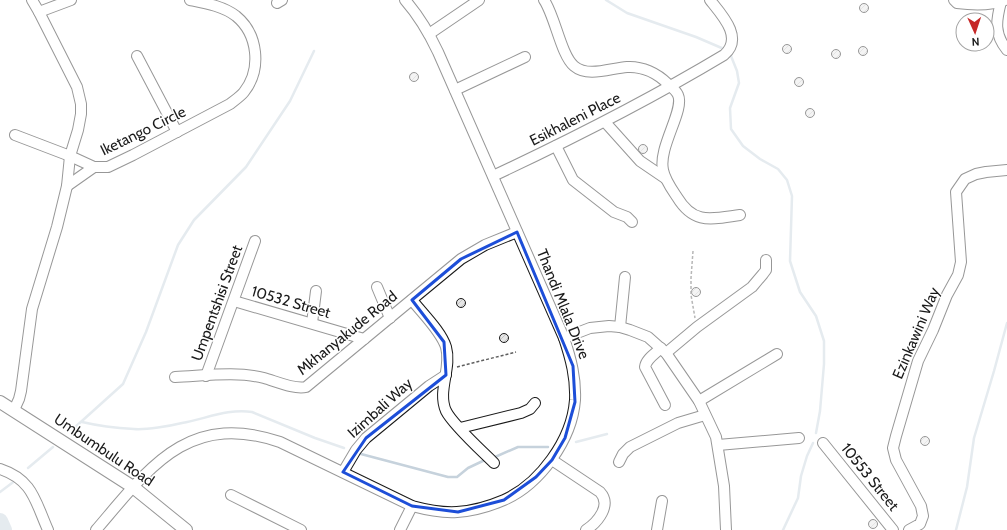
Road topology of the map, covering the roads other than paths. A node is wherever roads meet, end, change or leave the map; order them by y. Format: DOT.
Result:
graph roads {
  1 [pos="32,0"];
  2 [pos="71,0"];
  3 [pos="190,0"];
  4 [pos="406,0"];
  5 [pos="479,0"];
  6 [pos="544,0"];
  7 [pos="710,0"];
  8 [pos="954,0"];
  9 [pos="205,1"];
  10 [pos="1003,1"];
  11 [pos="39,12"];
  12 [pos="429,34"];
  13 [pos="1007,50"];
  14 [pos="137,56"];
  15 [pos="525,57"];
  16 [pos="670,86"];
  17 [pos="455,90"];
  18 [pos="605,122"];
  19 [pos="177,132"];
  20 [pos="15,135"];
  21 [pos="556,146"];
  22 [pos="70,156"];
  23 [pos="94,167"];
  24 [pos="1007,170"];
  25 [pos="493,176"];
  26 [pos="665,178"];
  27 [pos="67,186"];
  28 [pos="740,214"];
  29 [pos="632,222"];
  30 [pos="517,232"];
  31 [pos="255,241"];
  32 [pos="766,260"];
  33 [pos="625,277"];
  34 [pos="376,287"];
  35 [pos="316,291"];
  36 [pos="412,300"];
  37 [pos="234,301"];
  38 [pos="390,318"];
  39 [pos="312,323"];
  40 [pos="620,327"];
  41 [pos="564,338"];
  42 [pos="364,339"];
  43 [pos="664,350"];
  44 [pos="778,354"];
  45 [pos="447,372"];
  46 [pos="206,376"];
  47 [pos="175,377"];
  48 [pos="0,402"];
  49 [pos="699,402"];
  50 [pos="535,403"];
  51 [pos="665,405"];
  52 [pos="14,410"];
  53 [pos="705,415"];
  54 [pos="460,428"];
  55 [pos="799,438"];
  56 [pos="823,443"];
  57 [pos="718,445"];
  58 [pos="552,460"];
  59 [pos="620,462"];
  60 [pos="494,463"];
  61 [pos="0,469"];
  62 [pos="343,472"];
  63 [pos="133,487"];
  64 [pos="231,495"];
  65 [pos="662,501"];
  66 [pos="412,506"];
  67 [pos="48,530"];
  68 [pos="96,530"];
  69 [pos="186,530"];
  70 [pos="301,530"];
  71 [pos="400,530"];
  72 [pos="586,530"];
  73 [pos="657,530"];
  74 [pos="726,530"];
  75 [pos="893,530"];
  76 [pos="909,530"];
  1 -- 11 [label="street, Iketango Circle"];
  2 -- 11 [label="street"];
  3 -- 9 [label="street, Iketango Circle"];
  4 -- 12 [label="street, Thandi Mlala Drive"];
  5 -- 12 [label="street"];
  6 -- 16 [label="street"];
  7 -- 16 [label="street, Esikhaleni Place"];
  8 -- 10 [label="street"];
  9 -- 19 [label="street, Iketango Circle"];
  10 -- 13 [label="street"];
  11 -- 22 [label="street, Iketango Circle"];
  12 -- 17 [label="street, Thandi Mlala Drive"];
  14 -- 19 [label="street"];
  15 -- 17 [label="street"];
  16 -- 18 [label="street, Esikhaleni Place"];
  16 -- 26 [label="street"];
  17 -- 25 [label="street, Thandi Mlala Drive"];
  18 -- 21 [label="street, Esikhaleni Place"];
  18 -- 26 [label="street"];
  19 -- 23 [label="street, Iketango Circle"];
  20 -- 22 [label="street"];
  21 -- 25 [label="street, Esikhaleni Place"];
  21 -- 29 [label="street"];
  22 -- 23 [label="street, Iketango Circle"];
  22 -- 27 [label="street"];
  23 -- 27 [label="street"];
  24 -- 76 [label="street, Ezinkawini Way"];
  25 -- 30 [label="street, Thandi Mlala Drive"];
  26 -- 28 [label="street"];
  27 -- 52 [label="street"];
  30 -- 36 [label="street, Mkhanyakude Road"];
  30 -- 41 [label="street, Thandi Mlala Drive"];
  31 -- 37 [label="street, Umpentshisi Street"];
  32 -- 43 [label="street"];
  33 -- 40 [label="street"];
  34 -- 38 [label="street"];
  35 -- 39 [label="street"];
  36 -- 38 [label="street, Mkhanyakude Road"];
  36 -- 45 [label="street"];
  37 -- 39 [label="street, 10532 Street"];
  37 -- 46 [label="street, Umpentshisi Street"];
  38 -- 42 [label="street, Mkhanyakude Road"];
  39 -- 42 [label="street, 10532 Street"];
  40 -- 41 [label="street"];
  40 -- 43 [label="street"];
  41 -- 58 [label="street, Thandi Mlala Drive"];
  42 -- 46 [label="street, Mkhanyakude Road"];
  43 -- 49 [label="street"];
  43 -- 51 [label="street"];
  44 -- 49 [label="street"];
  45 -- 54 [label="street"];
  45 -- 62 [label="street, Izimbali Way"];
  46 -- 47 [label="street, Mkhanyakude Road"];
  48 -- 52 [label="main road, Umbumbulu Road"];
  49 -- 53 [label="street"];
  50 -- 54 [label="street"];
  52 -- 63 [label="main road, Umbumbulu Road"];
  53 -- 57 [label="street"];
  53 -- 59 [label="street"];
  54 -- 60 [label="street"];
  55 -- 57 [label="street"];
  56 -- 75 [label="street, 10553 Street"];
  57 -- 74 [label="street"];
  58 -- 66 [label="street, Thandi Mlala Drive"];
  58 -- 72 [label="street"];
  61 -- 67 [label="street"];
  62 -- 63 [label="street, Thandi Mlala Drive"];
  62 -- 66 [label="street, Thandi Mlala Drive"];
  63 -- 68 [label="street, Thandi Mlala Drive"];
  63 -- 69 [label="main road, Umbumbulu Road"];
  64 -- 70 [label="street"];
  65 -- 73 [label="street"];
  66 -- 71 [label="street"];
}
